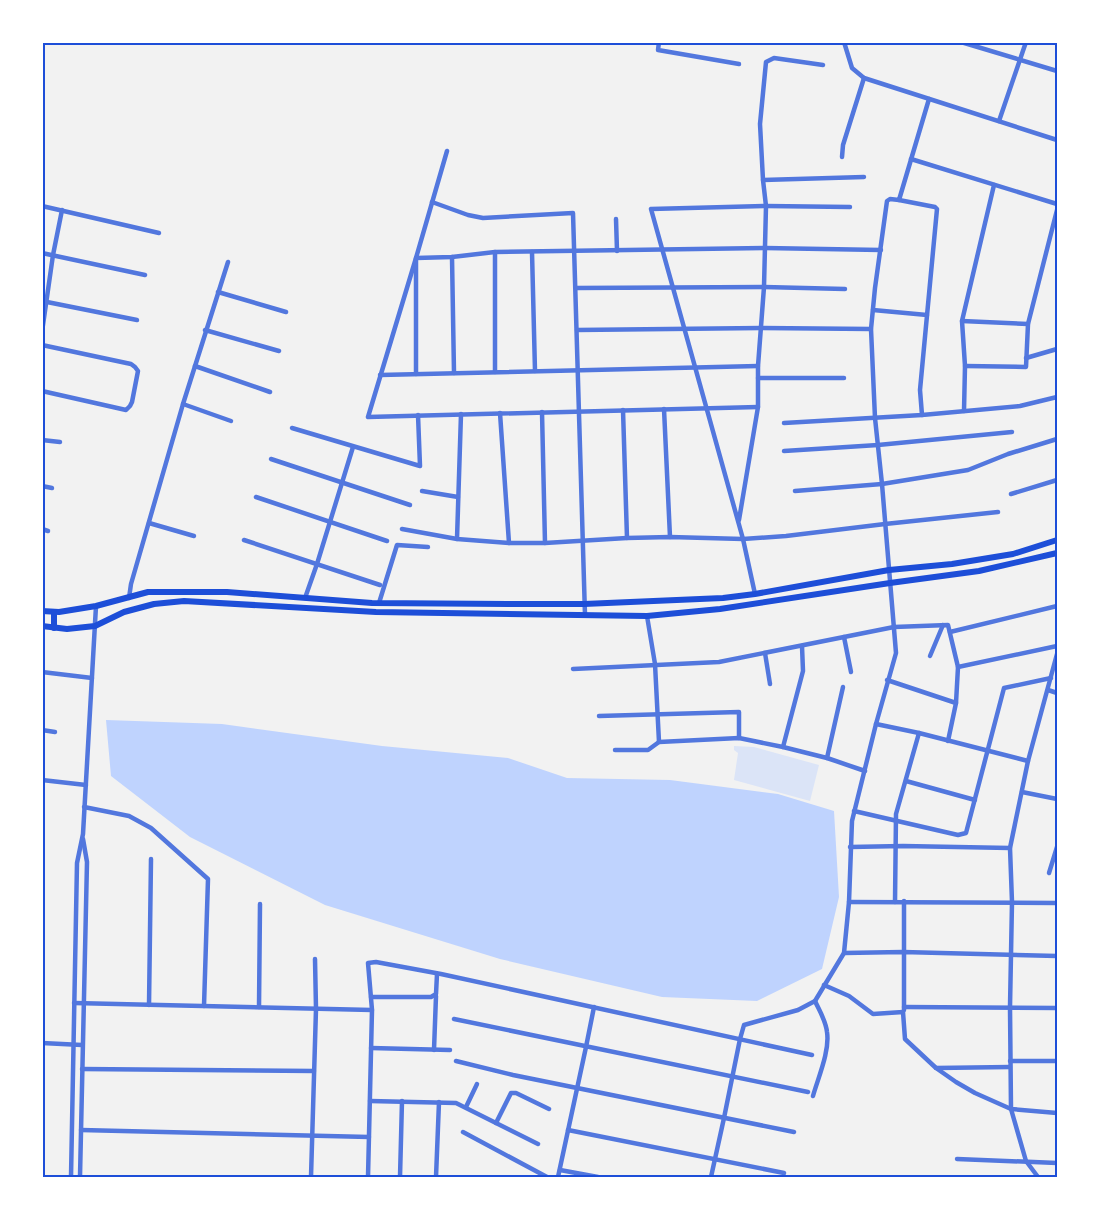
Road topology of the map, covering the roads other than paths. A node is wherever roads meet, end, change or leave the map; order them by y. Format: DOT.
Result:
graph roads {
  1 [pos="659,42"];
  2 [pos="844,42"];
  3 [pos="961,42"];
  4 [pos="1026,42"];
  5 [pos="1020,60"];
  6 [pos="739,64"];
  7 [pos="823,65"];
  8 [pos="1057,71"];
  9 [pos="864,78"];
  10 [pos="929,99"];
  11 [pos="999,121"];
  12 [pos="1057,140"];
  13 [pos="447,151"];
  14 [pos="842,157"];
  15 [pos="911,159"];
  16 [pos="864,177"];
  17 [pos="763,180"];
  18 [pos="994,185"];
  19 [pos="899,200"];
  20 [pos="432,202"];
  21 [pos="1057,204"];
  22 [pos="42,206"];
  23 [pos="766,206"];
  24 [pos="850,207"];
  25 [pos="62,210"];
  26 [pos="1057,210"];
  27 [pos="616,219"];
  28 [pos="159,233"];
  29 [pos="765,248"];
  30 [pos="662,250"];
  31 [pos="880,250"];
  32 [pos="574,251"];
  33 [pos="617,251"];
  34 [pos="495,252"];
  35 [pos="532,252"];
  36 [pos="42,253"];
  37 [pos="53,255"];
  38 [pos="452,257"];
  39 [pos="416,258"];
  40 [pos="228,262"];
  41 [pos="145,275"];
  42 [pos="764,286"];
  43 [pos="576,288"];
  44 [pos="673,288"];
  45 [pos="845,289"];
  46 [pos="218,292"];
  47 [pos="44,302"];
  48 [pos="873,310"];
  49 [pos="286,312"];
  50 [pos="927,315"];
  51 [pos="137,320"];
  52 [pos="962,321"];
  53 [pos="1028,324"];
  54 [pos="761,328"];
  55 [pos="684,329"];
  56 [pos="871,329"];
  57 [pos="205,330"];
  58 [pos="577,330"];
  59 [pos="42,332"];
  60 [pos="42,345"];
  61 [pos="1057,349"];
  62 [pos="279,351"];
  63 [pos="1026,358"];
  64 [pos="195,366"];
  65 [pos="758,366"];
  66 [pos="965,366"];
  67 [pos="695,368"];
  68 [pos="578,370"];
  69 [pos="535,371"];
  70 [pos="495,372"];
  71 [pos="454,373"];
  72 [pos="416,374"];
  73 [pos="381,375"];
  74 [pos="758,378"];
  75 [pos="844,378"];
  76 [pos="42,391"];
  77 [pos="270,392"];
  78 [pos="1057,397"];
  79 [pos="183,404"];
  80 [pos="758,407"];
  81 [pos="707,408"];
  82 [pos="664,409"];
  83 [pos="623,410"];
  84 [pos="579,411"];
  85 [pos="964,411"];
  86 [pos="542,412"];
  87 [pos="500,413"];
  88 [pos="461,414"];
  89 [pos="418,415"];
  90 [pos="922,415"];
  91 [pos="875,418"];
  92 [pos="231,422"];
  93 [pos="784,423"];
  94 [pos="292,428"];
  95 [pos="1012,432"];
  96 [pos="1057,439"];
  97 [pos="42,440"];
  98 [pos="60,442"];
  99 [pos="878,445"];
  100 [pos="353,447"];
  101 [pos="784,451"];
  102 [pos="271,459"];
  103 [pos="1057,480"];
  104 [pos="342,483"];
  105 [pos="882,484"];
  106 [pos="42,486"];
  107 [pos="51,488"];
  108 [pos="422,491"];
  109 [pos="795,491"];
  110 [pos="1011,494"];
  111 [pos="458,496"];
  112 [pos="256,497"];
  113 [pos="410,505"];
  114 [pos="998,512"];
  115 [pos="330,522"];
  116 [pos="739,522"];
  117 [pos="149,523"];
  118 [pos="885,524"];
  119 [pos="42,529"];
  120 [pos="402,529"];
  121 [pos="48,531"];
  122 [pos="194,536"];
  123 [pos="670,537"];
  124 [pos="627,538"];
  125 [pos="457,539"];
  126 [pos="743,539"];
  127 [pos="244,540"];
  128 [pos="1057,540"];
  129 [pos="387,541"];
  130 [pos="583,541"];
  131 [pos="509,543"];
  132 [pos="545,543"];
  133 [pos="428,547"];
  134 [pos="1057,553"];
  135 [pos="317,564"];
  136 [pos="889,570"];
  137 [pos="890,583"];
  138 [pos="380,585"];
  139 [pos="754,594"];
  140 [pos="129,598"];
  141 [pos="305,598"];
  142 [pos="379,603"];
  143 [pos="584,604"];
  144 [pos="96,606"];
  145 [pos="1057,606"];
  146 [pos="42,610"];
  147 [pos="54,612"];
  148 [pos="585,615"];
  149 [pos="647,616"];
  150 [pos="943,625"];
  151 [pos="42,626"];
  152 [pos="95,626"];
  153 [pos="894,627"];
  154 [pos="54,628"];
  155 [pos="950,632"];
  156 [pos="844,637"];
  157 [pos="802,646"];
  158 [pos="1057,646"];
  159 [pos="765,653"];
  160 [pos="1057,654"];
  161 [pos="930,656"];
  162 [pos="655,664"];
  163 [pos="958,667"];
  164 [pos="573,669"];
  165 [pos="42,672"];
  166 [pos="851,672"];
  167 [pos="92,678"];
  168 [pos="1051,678"];
  169 [pos="887,680"];
  170 [pos="770,684"];
  171 [pos="843,687"];
  172 [pos="1048,690"];
  173 [pos="1057,693"];
  174 [pos="956,703"];
  175 [pos="658,715"];
  176 [pos="599,716"];
  177 [pos="876,724"];
  178 [pos="42,730"];
  179 [pos="55,732"];
  180 [pos="919,733"];
  181 [pos="739,738"];
  182 [pos="948,741"];
  183 [pos="659,742"];
  184 [pos="783,747"];
  185 [pos="615,750"];
  186 [pos="988,751"];
  187 [pos="827,759"];
  188 [pos="1028,761"];
  189 [pos="865,771"];
  190 [pos="42,780"];
  191 [pos="906,781"];
  192 [pos="86,784"];
  193 [pos="1022,792"];
  194 [pos="1057,799"];
  195 [pos="975,800"];
  196 [pos="84,807"];
  197 [pos="854,811"];
  198 [pos="896,822"];
  199 [pos="83,834"];
  200 [pos="896,846"];
  201 [pos="850,847"];
  202 [pos="1057,847"];
  203 [pos="1010,848"];
  204 [pos="150,860"];
  205 [pos="1049,873"];
  206 [pos="904,901"];
  207 [pos="849,902"];
  208 [pos="895,902"];
  209 [pos="1012,902"];
  210 [pos="1057,903"];
  211 [pos="260,904"];
  212 [pos="903,952"];
  213 [pos="844,953"];
  214 [pos="1010,955"];
  215 [pos="1057,956"];
  216 [pos="315,959"];
  217 [pos="437,974"];
  218 [pos="824,985"];
  219 [pos="436,994"];
  220 [pos="371,997"];
  221 [pos="815,1001"];
  222 [pos="74,1004"];
  223 [pos="83,1004"];
  224 [pos="149,1005"];
  225 [pos="204,1006"];
  226 [pos="594,1007"];
  227 [pos="1010,1007"];
  228 [pos="259,1008"];
  229 [pos="1057,1008"];
  230 [pos="316,1009"];
  231 [pos="904,1009"];
  232 [pos="372,1010"];
  233 [pos="454,1019"];
  234 [pos="740,1039"];
  235 [pos="42,1043"];
  236 [pos="73,1045"];
  237 [pos="82,1045"];
  238 [pos="586,1047"];
  239 [pos="371,1048"];
  240 [pos="434,1050"];
  241 [pos="450,1050"];
  242 [pos="812,1055"];
  243 [pos="456,1061"];
  244 [pos="1010,1061"];
  245 [pos="1057,1061"];
  246 [pos="1010,1067"];
  247 [pos="936,1068"];
  248 [pos="82,1069"];
  249 [pos="314,1071"];
  250 [pos="733,1076"];
  251 [pos="477,1084"];
  252 [pos="577,1088"];
  253 [pos="808,1092"];
  254 [pos="813,1096"];
  255 [pos="370,1101"];
  256 [pos="402,1101"];
  257 [pos="439,1102"];
  258 [pos="466,1107"];
  259 [pos="549,1109"];
  260 [pos="1011,1109"];
  261 [pos="1057,1113"];
  262 [pos="724,1118"];
  263 [pos="496,1123"];
  264 [pos="81,1130"];
  265 [pos="568,1130"];
  266 [pos="463,1132"];
  267 [pos="794,1132"];
  268 [pos="312,1136"];
  269 [pos="369,1137"];
  270 [pos="538,1144"];
  271 [pos="715,1159"];
  272 [pos="957,1159"];
  273 [pos="1026,1161"];
  274 [pos="1057,1163"];
  275 [pos="560,1170"];
  276 [pos="784,1173"];
  277 [pos="71,1177"];
  278 [pos="80,1177"];
  279 [pos="311,1177"];
  280 [pos="368,1177"];
  281 [pos="400,1177"];
  282 [pos="436,1177"];
  283 [pos="547,1177"];
  284 [pos="558,1177"];
  285 [pos="598,1177"];
  286 [pos="711,1177"];
  287 [pos="1038,1177"];
  1 -- 6 [label="street"];
  2 -- 9 [label="street"];
  3 -- 5 [label="street"];
  4 -- 5 [label="street"];
  5 -- 8 [label="street"];
  5 -- 11 [label="street"];
  7 -- 17 [label="street"];
  9 -- 10 [label="street"];
  9 -- 14 [label="street"];
  10 -- 11 [label="street"];
  10 -- 15 [label="street"];
  11 -- 12 [label="street"];
  13 -- 20 [label="street"];
  15 -- 18 [label="street"];
  15 -- 19 [label="street"];
  16 -- 17 [label="street"];
  17 -- 23 [label="street"];
  18 -- 21 [label="street"];
  18 -- 52 [label="street"];
  19 -- 31 [label="street"];
  19 -- 50 [label="street"];
  20 -- 32 [label="street"];
  20 -- 39 [label="street"];
  22 -- 25 [label="street"];
  23 -- 24 [label="street"];
  23 -- 29 [label="street"];
  23 -- 30 [label="street"];
  25 -- 28 [label="street"];
  25 -- 37 [label="street"];
  26 -- 53 [label="street"];
  27 -- 33 [label="street"];
  29 -- 30 [label="street"];
  29 -- 31 [label="street"];
  29 -- 42 [label="street"];
  30 -- 33 [label="street"];
  30 -- 44 [label="street"];
  31 -- 48 [label="street"];
  32 -- 33 [label="street"];
  32 -- 35 [label="street"];
  32 -- 43 [label="street"];
  34 -- 35 [label="street"];
  34 -- 38 [label="street"];
  34 -- 70 [label="street"];
  35 -- 69 [label="street"];
  36 -- 37 [label="street"];
  37 -- 41 [label="street"];
  37 -- 47 [label="street"];
  38 -- 39 [label="street"];
  38 -- 71 [label="street"];
  39 -- 72 [label="street"];
  39 -- 73 [label="street"];
  40 -- 46 [label="street"];
  42 -- 44 [label="street"];
  42 -- 45 [label="street"];
  42 -- 54 [label="street"];
  43 -- 44 [label="street"];
  43 -- 58 [label="street"];
  44 -- 55 [label="street"];
  46 -- 49 [label="street"];
  46 -- 57 [label="street"];
  47 -- 51 [label="street"];
  47 -- 59 [label="street"];
  48 -- 50 [label="street"];
  48 -- 56 [label="street"];
  50 -- 90 [label="street"];
  52 -- 53 [label="street"];
  52 -- 66 [label="street"];
  53 -- 63 [label="street"];
  54 -- 55 [label="street"];
  54 -- 56 [label="street"];
  54 -- 65 [label="street"];
  55 -- 58 [label="street"];
  55 -- 67 [label="street"];
  56 -- 91 [label="street"];
  57 -- 62 [label="street"];
  57 -- 64 [label="street"];
  58 -- 68 [label="street"];
  60 -- 76 [label="street"];
  61 -- 63 [label="street"];
  63 -- 66 [label="street"];
  64 -- 77 [label="street"];
  64 -- 79 [label="street"];
  65 -- 67 [label="street"];
  65 -- 74 [label="street"];
  66 -- 85 [label="street"];
  67 -- 68 [label="street"];
  67 -- 81 [label="street"];
  68 -- 69 [label="street"];
  68 -- 84 [label="street"];
  69 -- 70 [label="street"];
  70 -- 71 [label="street"];
  71 -- 72 [label="street"];
  72 -- 73 [label="street"];
  73 -- 89 [label="street"];
  74 -- 75 [label="street"];
  74 -- 80 [label="street"];
  78 -- 85 [label="street"];
  79 -- 92 [label="street"];
  79 -- 117 [label="street"];
  80 -- 81 [label="street"];
  80 -- 116 [label="street"];
  81 -- 82 [label="street"];
  81 -- 116 [label="street"];
  82 -- 83 [label="street"];
  82 -- 123 [label="street"];
  83 -- 84 [label="street"];
  83 -- 124 [label="street"];
  84 -- 86 [label="street"];
  84 -- 130 [label="street"];
  85 -- 90 [label="street"];
  86 -- 87 [label="street"];
  86 -- 132 [label="street"];
  87 -- 88 [label="street"];
  87 -- 131 [label="street"];
  88 -- 89 [label="street"];
  88 -- 111 [label="street"];
  89 -- 100 [label="street"];
  90 -- 91 [label="street"];
  91 -- 93 [label="street"];
  91 -- 99 [label="street"];
  94 -- 100 [label="street"];
  95 -- 99 [label="street"];
  96 -- 105 [label="street"];
  97 -- 98 [label="street"];
  99 -- 101 [label="street"];
  99 -- 105 [label="street"];
  100 -- 104 [label="street"];
  102 -- 104 [label="street"];
  103 -- 110 [label="street"];
  104 -- 113 [label="street"];
  104 -- 115 [label="street"];
  105 -- 109 [label="street"];
  105 -- 118 [label="street"];
  106 -- 107 [label="street"];
  108 -- 111 [label="street"];
  111 -- 125 [label="street"];
  112 -- 115 [label="street"];
  114 -- 118 [label="street"];
  115 -- 129 [label="street"];
  115 -- 135 [label="street"];
  116 -- 126 [label="street"];
  117 -- 122 [label="street"];
  117 -- 140 [label="street"];
  118 -- 126 [label="street"];
  118 -- 136 [label="street"];
  119 -- 121 [label="street"];
  120 -- 125 [label="street"];
  123 -- 124 [label="street"];
  123 -- 126 [label="street"];
  124 -- 130 [label="street"];
  125 -- 131 [label="street"];
  126 -- 139 [label="street"];
  127 -- 135 [label="street"];
  128 -- 136 [label="main road"];
  130 -- 132 [label="street"];
  130 -- 143 [label="street"];
  131 -- 132 [label="street"];
  133 -- 142 [label="street"];
  134 -- 137 [label="main road"];
  135 -- 138 [label="street"];
  135 -- 141 [label="street"];
  136 -- 137 [label="street"];
  136 -- 139 [label="main road"];
  137 -- 149 [label="main road"];
  137 -- 153 [label="street"];
  139 -- 143 [label="main road"];
  140 -- 141 [label="main road"];
  140 -- 144 [label="main road"];
  141 -- 142 [label="main road"];
  142 -- 143 [label="main road"];
  143 -- 148 [label="street"];
  144 -- 147 [label="main road"];
  144 -- 152 [label="street"];
  145 -- 155 [label="street"];
  146 -- 147 [label="main road"];
  147 -- 154 [label="main road"];
  148 -- 149 [label="main road"];
  148 -- 152 [label="main road"];
  149 -- 162 [label="street"];
  150 -- 153 [label="street"];
  150 -- 155 [label="street"];
  150 -- 161 [label="street"];
  151 -- 154 [label="main road"];
  152 -- 154 [label="main road"];
  152 -- 167 [label="street"];
  153 -- 156 [label="street"];
  153 -- 169 [label="street"];
  155 -- 163 [label="street"];
  156 -- 157 [label="street"];
  156 -- 166 [label="street"];
  157 -- 159 [label="street"];
  157 -- 184 [label="street"];
  158 -- 163 [label="street"];
  159 -- 162 [label="street"];
  159 -- 170 [label="street"];
  160 -- 168 [label="street"];
  162 -- 164 [label="street"];
  162 -- 175 [label="street"];
  163 -- 174 [label="street"];
  165 -- 167 [label="street"];
  167 -- 192 [label="street"];
  168 -- 172 [label="street"];
  168 -- 186 [label="street"];
  169 -- 174 [label="street"];
  169 -- 177 [label="street"];
  171 -- 187 [label="street"];
  172 -- 173 [label="street"];
  172 -- 188 [label="street"];
  174 -- 182 [label="street"];
  175 -- 176 [label="street"];
  175 -- 181 [label="street"];
  175 -- 183 [label="street"];
  177 -- 180 [label="street"];
  177 -- 189 [label="street"];
  178 -- 179 [label="street"];
  180 -- 182 [label="street"];
  180 -- 191 [label="street"];
  181 -- 183 [label="street"];
  181 -- 184 [label="street"];
  182 -- 186 [label="street"];
  183 -- 185 [label="street"];
  184 -- 187 [label="street"];
  186 -- 188 [label="street"];
  186 -- 195 [label="street"];
  187 -- 189 [label="street"];
  188 -- 193 [label="street"];
  189 -- 197 [label="street"];
  190 -- 192 [label="street"];
  191 -- 195 [label="street"];
  191 -- 198 [label="street"];
  192 -- 196 [label="street"];
  193 -- 194 [label="street"];
  193 -- 203 [label="street"];
  195 -- 198 [label="street"];
  196 -- 199 [label="street"];
  196 -- 225 [label="street"];
  197 -- 198 [label="street"];
  197 -- 201 [label="street"];
  198 -- 200 [label="street"];
  199 -- 222 [label="street"];
  199 -- 223 [label="street"];
  200 -- 201 [label="street"];
  200 -- 203 [label="street"];
  200 -- 208 [label="street"];
  201 -- 207 [label="street"];
  202 -- 205 [label="street"];
  203 -- 209 [label="street"];
  204 -- 224 [label="street"];
  206 -- 208 [label="street"];
  206 -- 209 [label="street"];
  206 -- 212 [label="street"];
  207 -- 208 [label="street"];
  207 -- 213 [label="street"];
  209 -- 210 [label="street"];
  209 -- 214 [label="street"];
  211 -- 228 [label="street"];
  212 -- 213 [label="street"];
  212 -- 214 [label="street"];
  212 -- 231 [label="street"];
  213 -- 218 [label="street"];
  214 -- 215 [label="street"];
  214 -- 227 [label="street"];
  216 -- 230 [label="street"];
  217 -- 219 [label="street"];
  217 -- 220 [label="street"];
  217 -- 226 [label="street"];
  218 -- 221 [label="street"];
  218 -- 231 [label="street"];
  219 -- 220 [label="street"];
  219 -- 240 [label="street"];
  220 -- 232 [label="street"];
  221 -- 234 [label="street"];
  221 -- 254 [label="street"];
  222 -- 223 [label="street"];
  222 -- 236 [label="street"];
  223 -- 224 [label="street"];
  223 -- 237 [label="street"];
  224 -- 225 [label="street"];
  225 -- 228 [label="street"];
  226 -- 234 [label="street"];
  226 -- 238 [label="street"];
  227 -- 229 [label="street"];
  227 -- 231 [label="street"];
  227 -- 244 [label="street"];
  228 -- 230 [label="street"];
  230 -- 232 [label="street"];
  230 -- 249 [label="street"];
  231 -- 247 [label="street"];
  232 -- 239 [label="street"];
  233 -- 238 [label="street"];
  234 -- 242 [label="street"];
  234 -- 250 [label="street"];
  235 -- 236 [label="street"];
  236 -- 237 [label="street"];
  236 -- 277 [label="street"];
  237 -- 248 [label="street"];
  238 -- 250 [label="street"];
  238 -- 252 [label="street"];
  239 -- 240 [label="street"];
  239 -- 255 [label="street"];
  240 -- 241 [label="street"];
  243 -- 252 [label="street"];
  244 -- 245 [label="street"];
  244 -- 246 [label="street"];
  246 -- 247 [label="street"];
  246 -- 260 [label="street"];
  247 -- 260 [label="street"];
  248 -- 249 [label="street"];
  248 -- 264 [label="street"];
  249 -- 268 [label="street"];
  250 -- 253 [label="street"];
  250 -- 262 [label="street"];
  251 -- 258 [label="street"];
  252 -- 262 [label="street"];
  252 -- 265 [label="street"];
  255 -- 256 [label="street"];
  255 -- 269 [label="street"];
  256 -- 257 [label="street"];
  256 -- 281 [label="street"];
  257 -- 258 [label="street"];
  257 -- 282 [label="street"];
  258 -- 263 [label="street"];
  259 -- 263 [label="street"];
  260 -- 261 [label="street"];
  260 -- 273 [label="street"];
  262 -- 267 [label="street"];
  262 -- 271 [label="street"];
  263 -- 270 [label="street"];
  264 -- 268 [label="street"];
  264 -- 278 [label="street"];
  265 -- 271 [label="street"];
  265 -- 275 [label="street"];
  266 -- 283 [label="street"];
  268 -- 269 [label="street"];
  268 -- 279 [label="street"];
  269 -- 280 [label="street"];
  271 -- 276 [label="street"];
  271 -- 286 [label="street"];
  272 -- 273 [label="street"];
  273 -- 274 [label="street"];
  273 -- 287 [label="street"];
  275 -- 284 [label="street"];
  275 -- 285 [label="street"];
}
